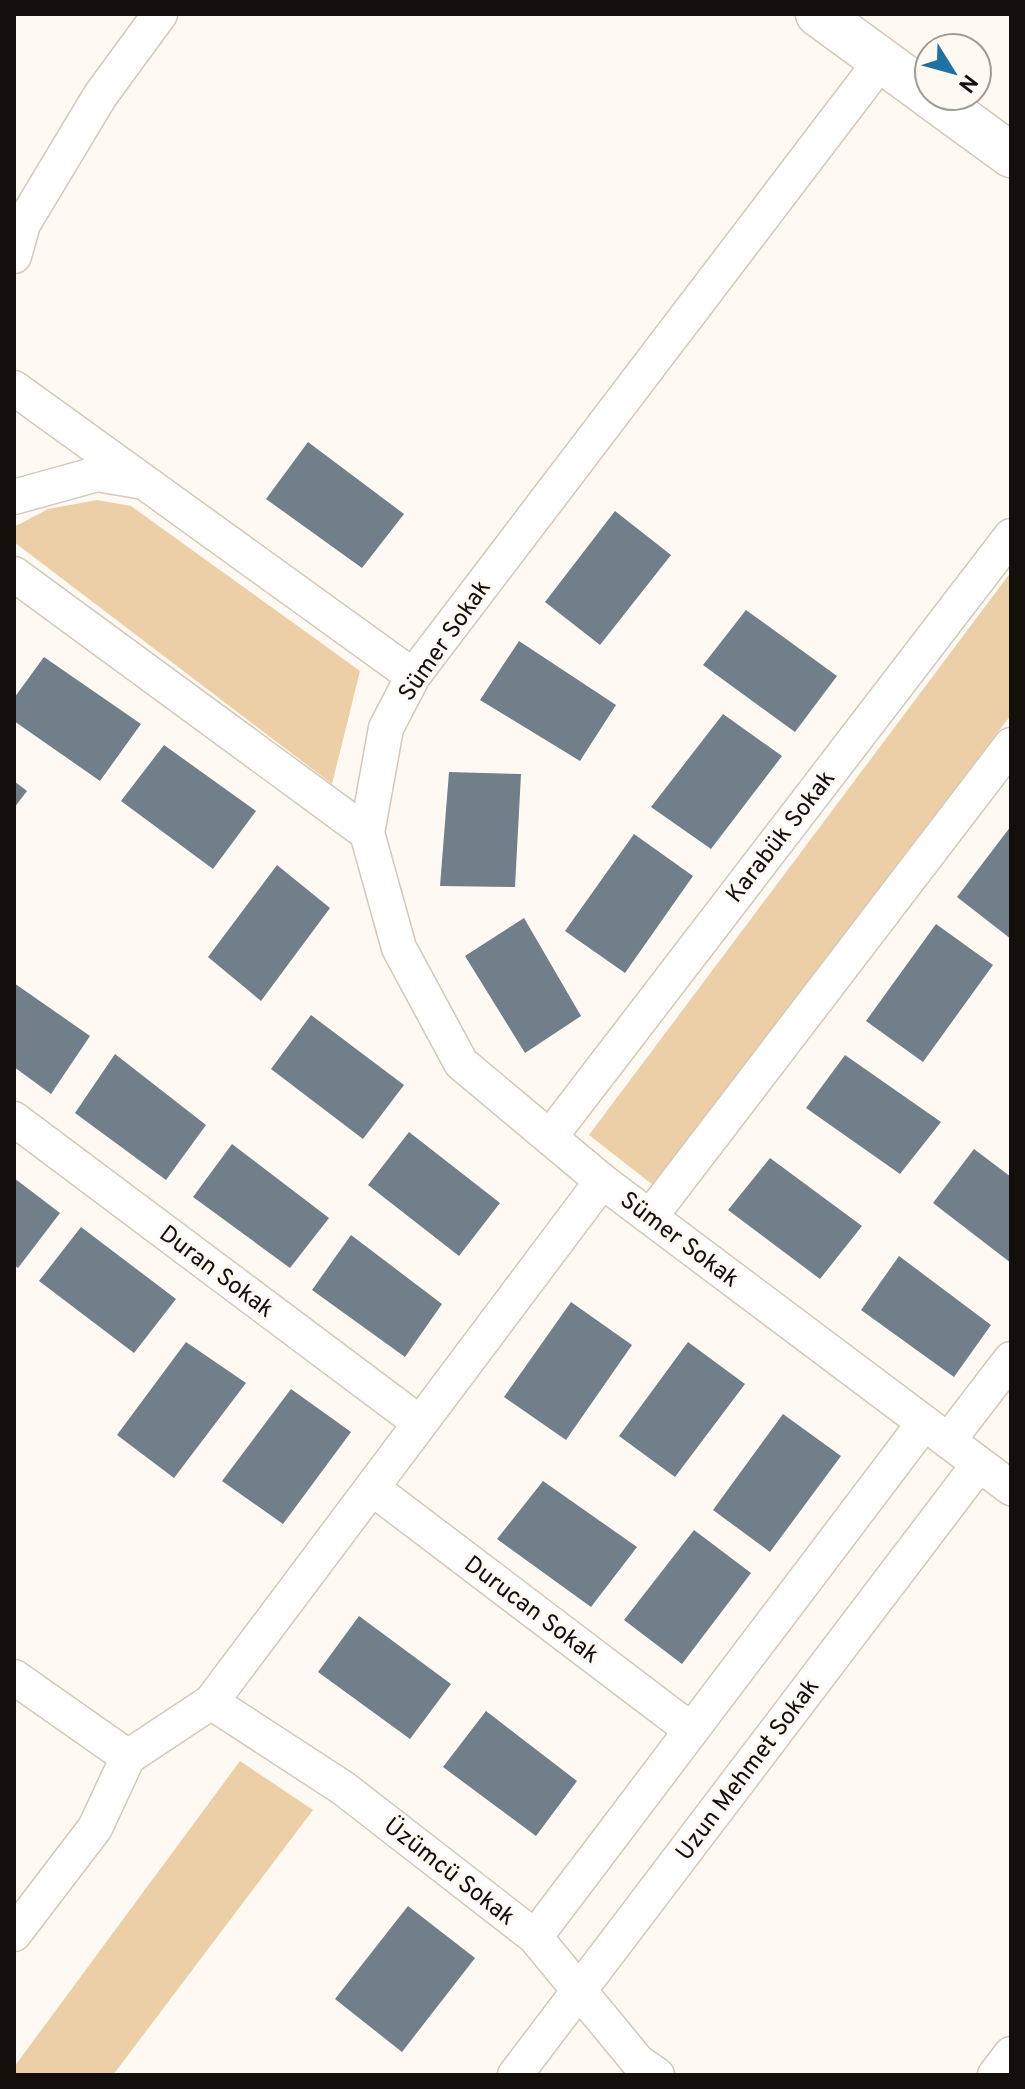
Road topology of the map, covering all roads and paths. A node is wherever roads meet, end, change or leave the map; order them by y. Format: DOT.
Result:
graph roads {
  1 [pos="160,14"];
  2 [pos="818,14"];
  3 [pos="881,61"];
  4 [pos="913,84"];
  5 [pos="951,112"];
  6 [pos="1011,155"];
  7 [pos="14,256"];
  8 [pos="14,388"];
  9 [pos="144,482"];
  10 [pos="14,497"];
  11 [pos="1011,536"];
  12 [pos="14,574"];
  13 [pos="413,676"];
  14 [pos="1011,745"];
  15 [pos="367,833"];
  16 [pos="14,1119"];
  17 [pos="550,1137"];
  18 [pos="602,1181"];
  19 [pos="650,1217"];
  20 [pos="1011,1359"];
  21 [pos="420,1423"];
  22 [pos="936,1432"];
  23 [pos="979,1464"];
  24 [pos="372,1488"];
  25 [pos="1011,1488"];
  26 [pos="14,1677"];
  27 [pos="211,1702"];
  28 [pos="691,1730"];
  29 [pos="128,1757"];
  30 [pos="14,1934"];
  31 [pos="535,1937"];
  32 [pos="579,1990"];
  33 [pos="1011,2054"];
  34 [pos="515,2075"];
  35 [pos="657,2075"];
  36 [pos="995,2075"];
  1 -- 7 [label="street"];
  2 -- 3 [label="street"];
  3 -- 4 [label="street"];
  3 -- 13 [label="street, Sümer Sokak"];
  5 -- 6 [label="street"];
  8 -- 9 [label="street"];
  9 -- 10 [label="street"];
  9 -- 13 [label="street"];
  11 -- 17 [label="street, Karabük Sokak"];
  12 -- 15 [label="street"];
  13 -- 15 [label="street, Sümer Sokak"];
  14 -- 19 [label="street"];
  15 -- 17 [label="street, Sümer Sokak"];
  16 -- 21 [label="street, Duran Sokak"];
  17 -- 18 [label="street, Sümer Sokak"];
  18 -- 19 [label="street, Sümer Sokak"];
  18 -- 21 [label="street"];
  19 -- 22 [label="street, Sümer Sokak"];
  20 -- 22 [label="street"];
  21 -- 24 [label="street"];
  22 -- 23 [label="street, Sümer Sokak"];
  22 -- 28 [label="street"];
  23 -- 25 [label="street, Sümer Sokak"];
  23 -- 32 [label="street, Uzun Mehmet Sokak"];
  24 -- 27 [label="street"];
  24 -- 28 [label="street, Durucan Sokak"];
  26 -- 29 [label="street"];
  27 -- 29 [label="street"];
  27 -- 31 [label="street, Üzümcü Sokak"];
  28 -- 31 [label="street"];
  29 -- 30 [label="street"];
  31 -- 32 [label="street, Üzümcü Sokak"];
  32 -- 34 [label="street, Uzun Mehmet Sokak"];
  32 -- 35 [label="street, Üzümcü Sokak"];
  33 -- 36 [label="street"];
}
